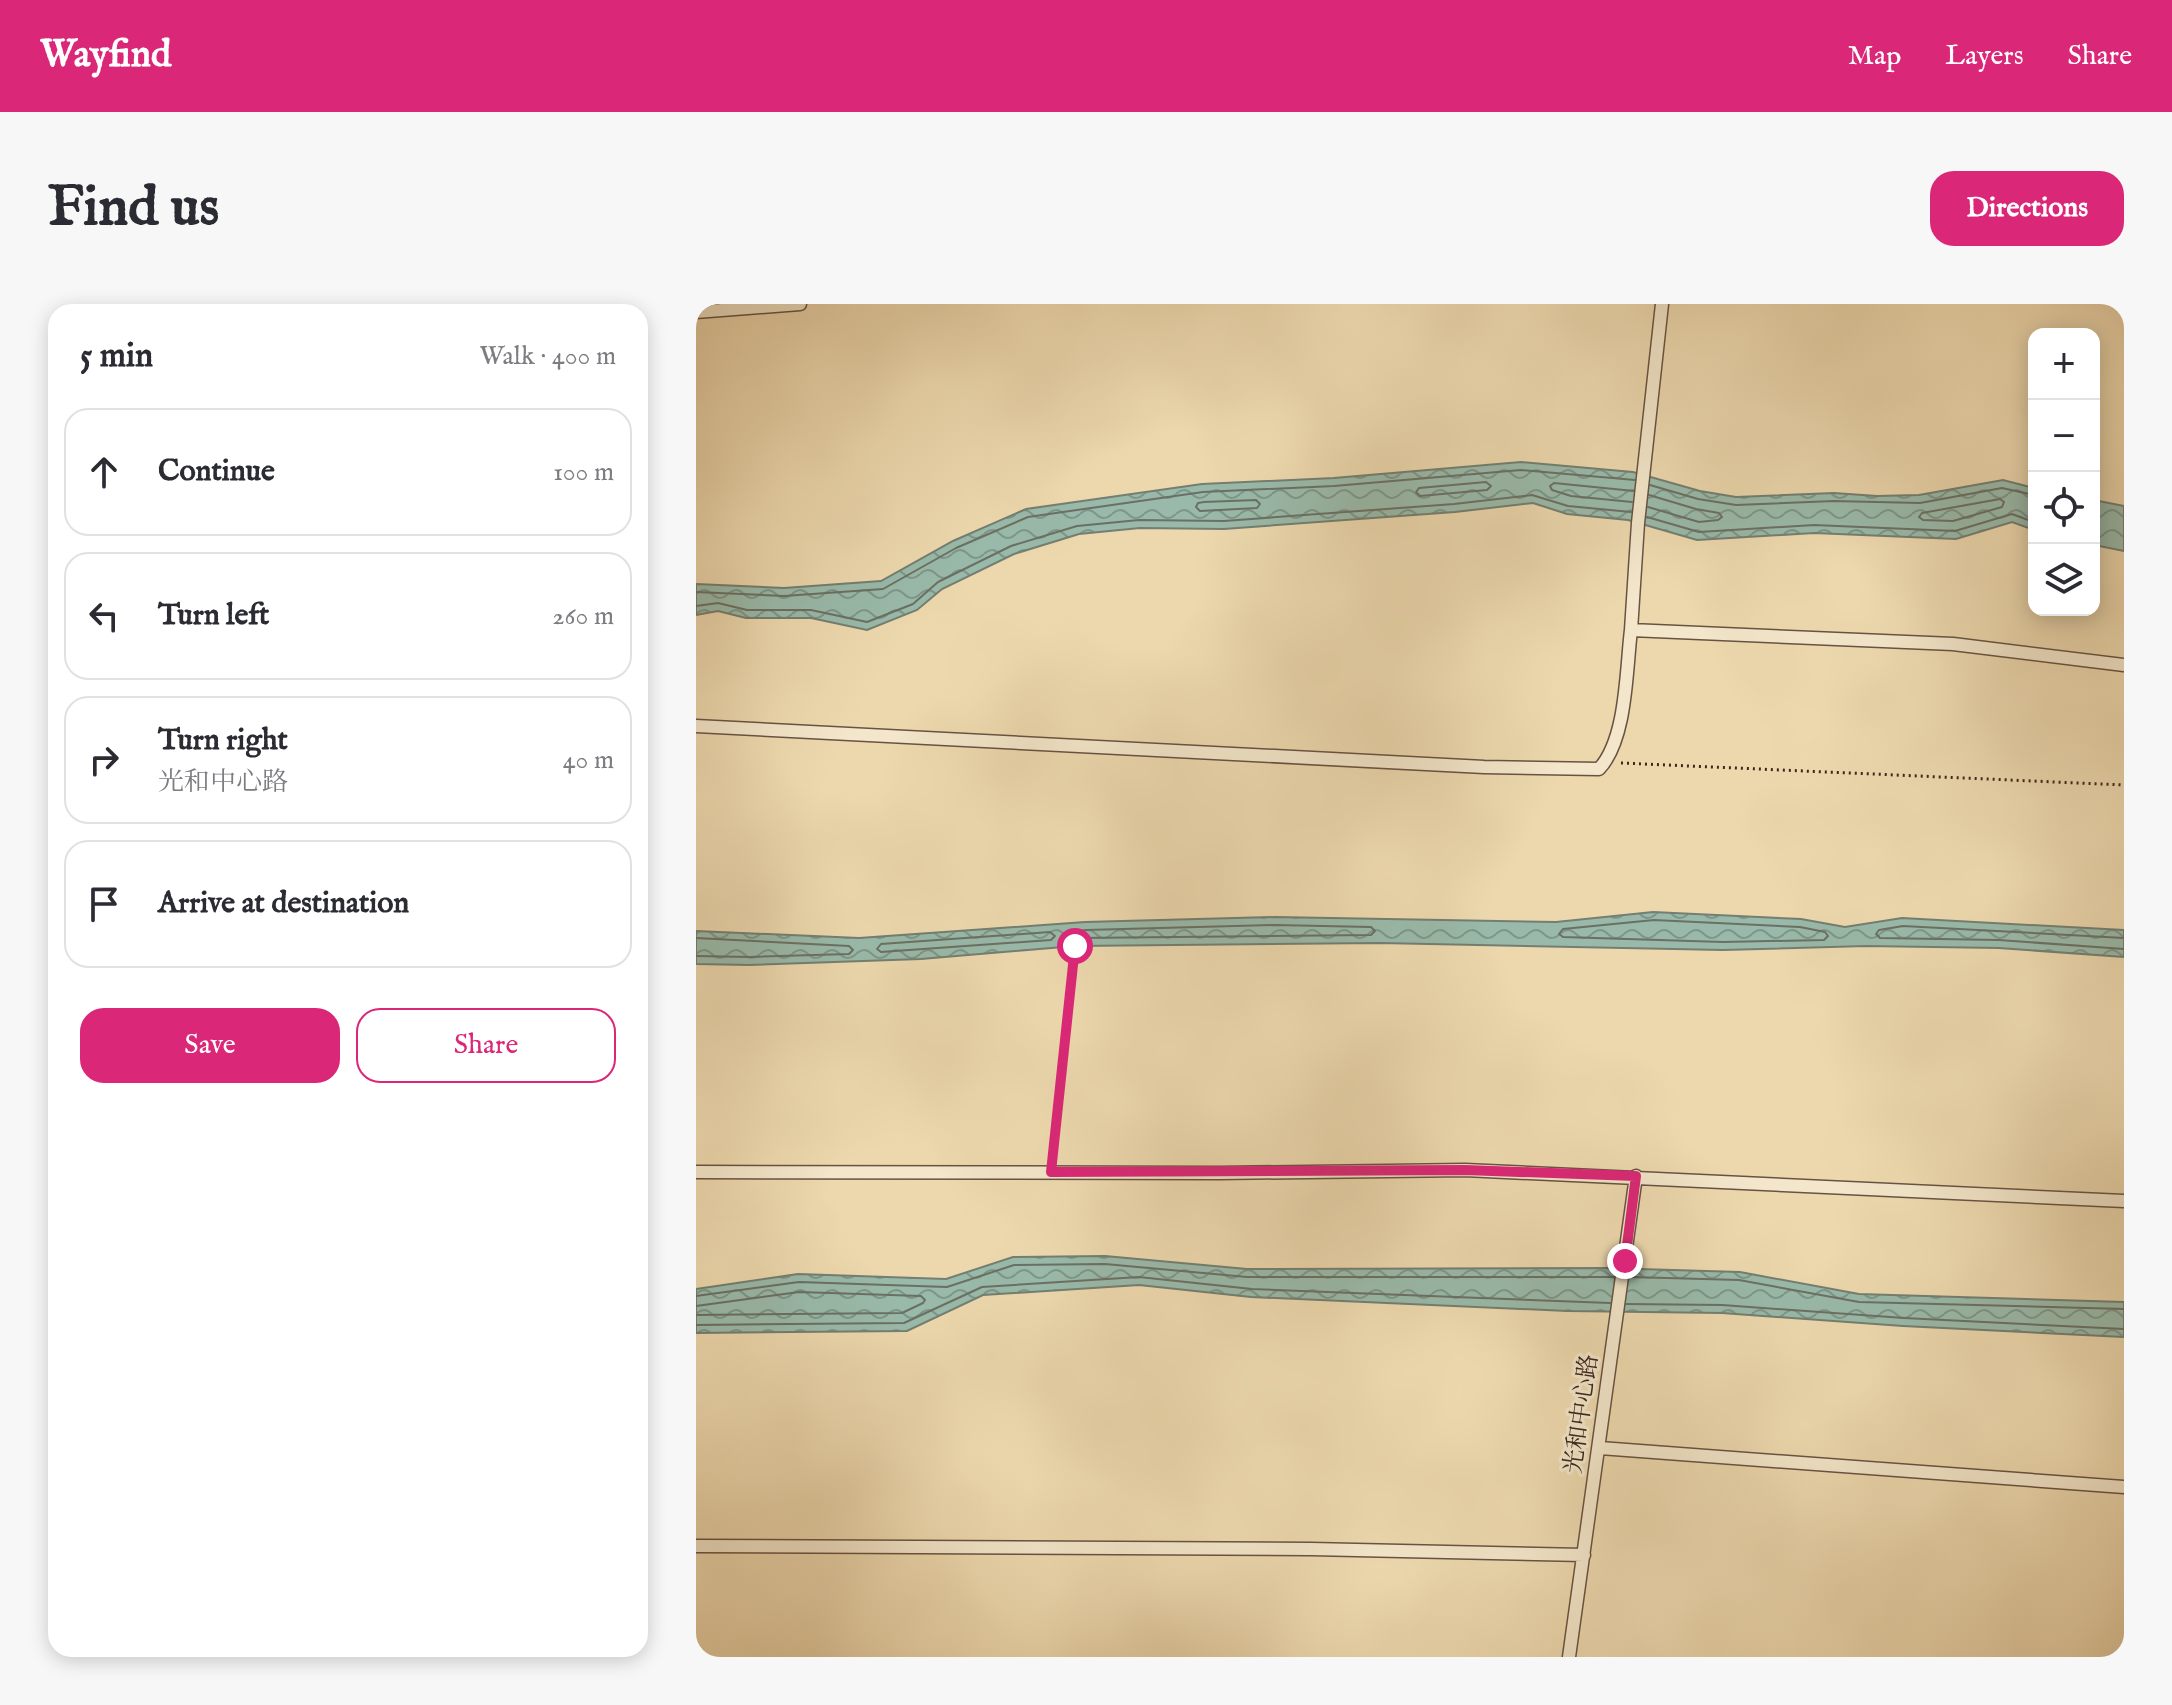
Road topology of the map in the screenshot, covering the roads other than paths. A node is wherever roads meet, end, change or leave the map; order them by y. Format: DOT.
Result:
graph roads {
  1 [pos="800,304"];
  2 [pos="1662,304"];
  3 [pos="696,312"];
  4 [pos="1631,630"];
  5 [pos="2124,665"];
  6 [pos="696,726"];
  7 [pos="696,1172"];
  8 [pos="1636,1176"];
  9 [pos="2124,1201"];
  10 [pos="1600,1448"];
  11 [pos="2124,1487"];
  12 [pos="696,1546"];
  13 [pos="1584,1555"];
  14 [pos="1569,1657"];
  1 -- 3 [label="street"];
  2 -- 4 [label="street"];
  4 -- 5 [label="street"];
  4 -- 6 [label="street"];
  7 -- 8 [label="street"];
  8 -- 9 [label="street"];
  8 -- 10 [label="street, 光和中心路"];
  10 -- 11 [label="street"];
  10 -- 13 [label="street, 光和中心路"];
  12 -- 13 [label="street"];
  13 -- 14 [label="street, 光和中心路"];
}
